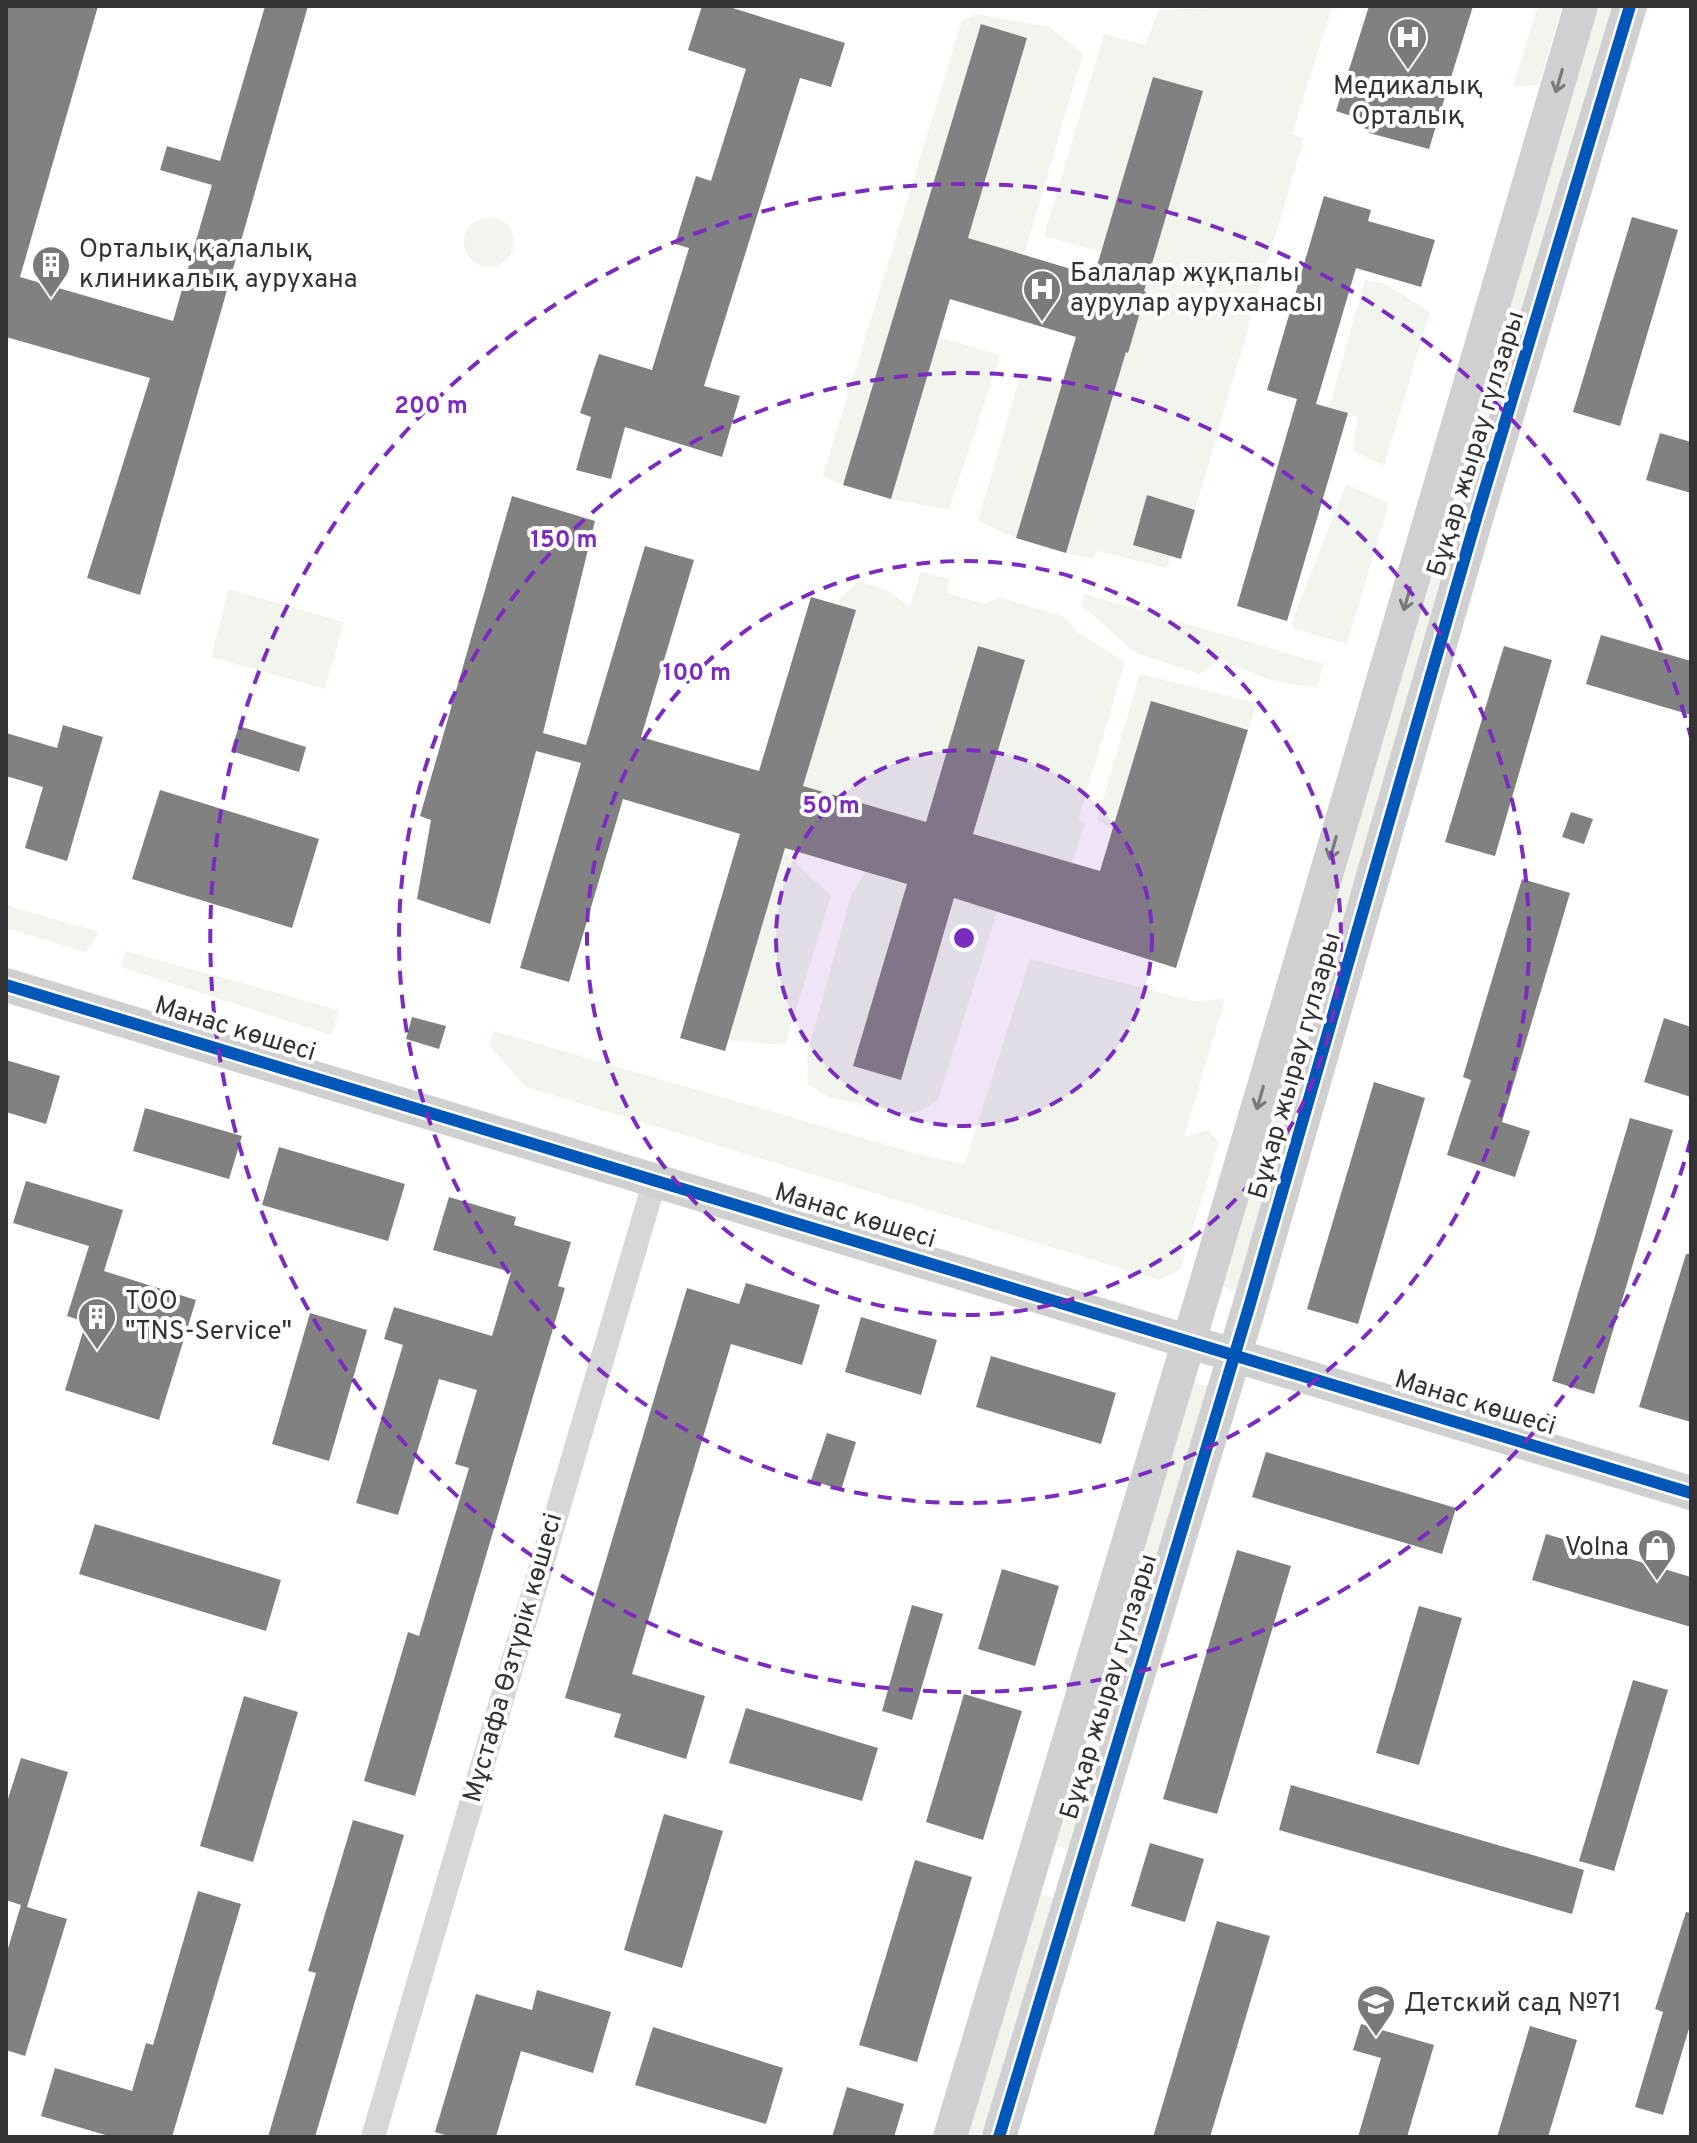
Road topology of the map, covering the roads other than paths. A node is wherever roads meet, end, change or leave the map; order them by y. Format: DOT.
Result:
graph roads {
  1 [pos="1581,6"];
  2 [pos="1630,6"];
  3 [pos="6,985"];
  4 [pos="655,1180"];
  5 [pos="1189,1341"];
  6 [pos="1235,1355"];
  7 [pos="1691,1493"];
  8 [pos="373,2137"];
  9 [pos="950,2137"];
  10 [pos="999,2137"];
  1 -- 5 [label="street, Бұқар жырау гүлзары, one-way"];
  2 -- 6 [label="street, Бұқар жырау гүлзары"];
  3 -- 4 [label="street, Манас көшесі"];
  4 -- 5 [label="street, Манас көшесі"];
  4 -- 8 [label="street, Мұстафа Өзтүрік көшесі"];
  5 -- 6 [label="street, Манас көшесі"];
  5 -- 9 [label="street, Бұқар жырау гүлзары"];
  6 -- 7 [label="street, Манас көшесі"];
  6 -- 10 [label="street, Бұқар жырау гүлзары"];
}
